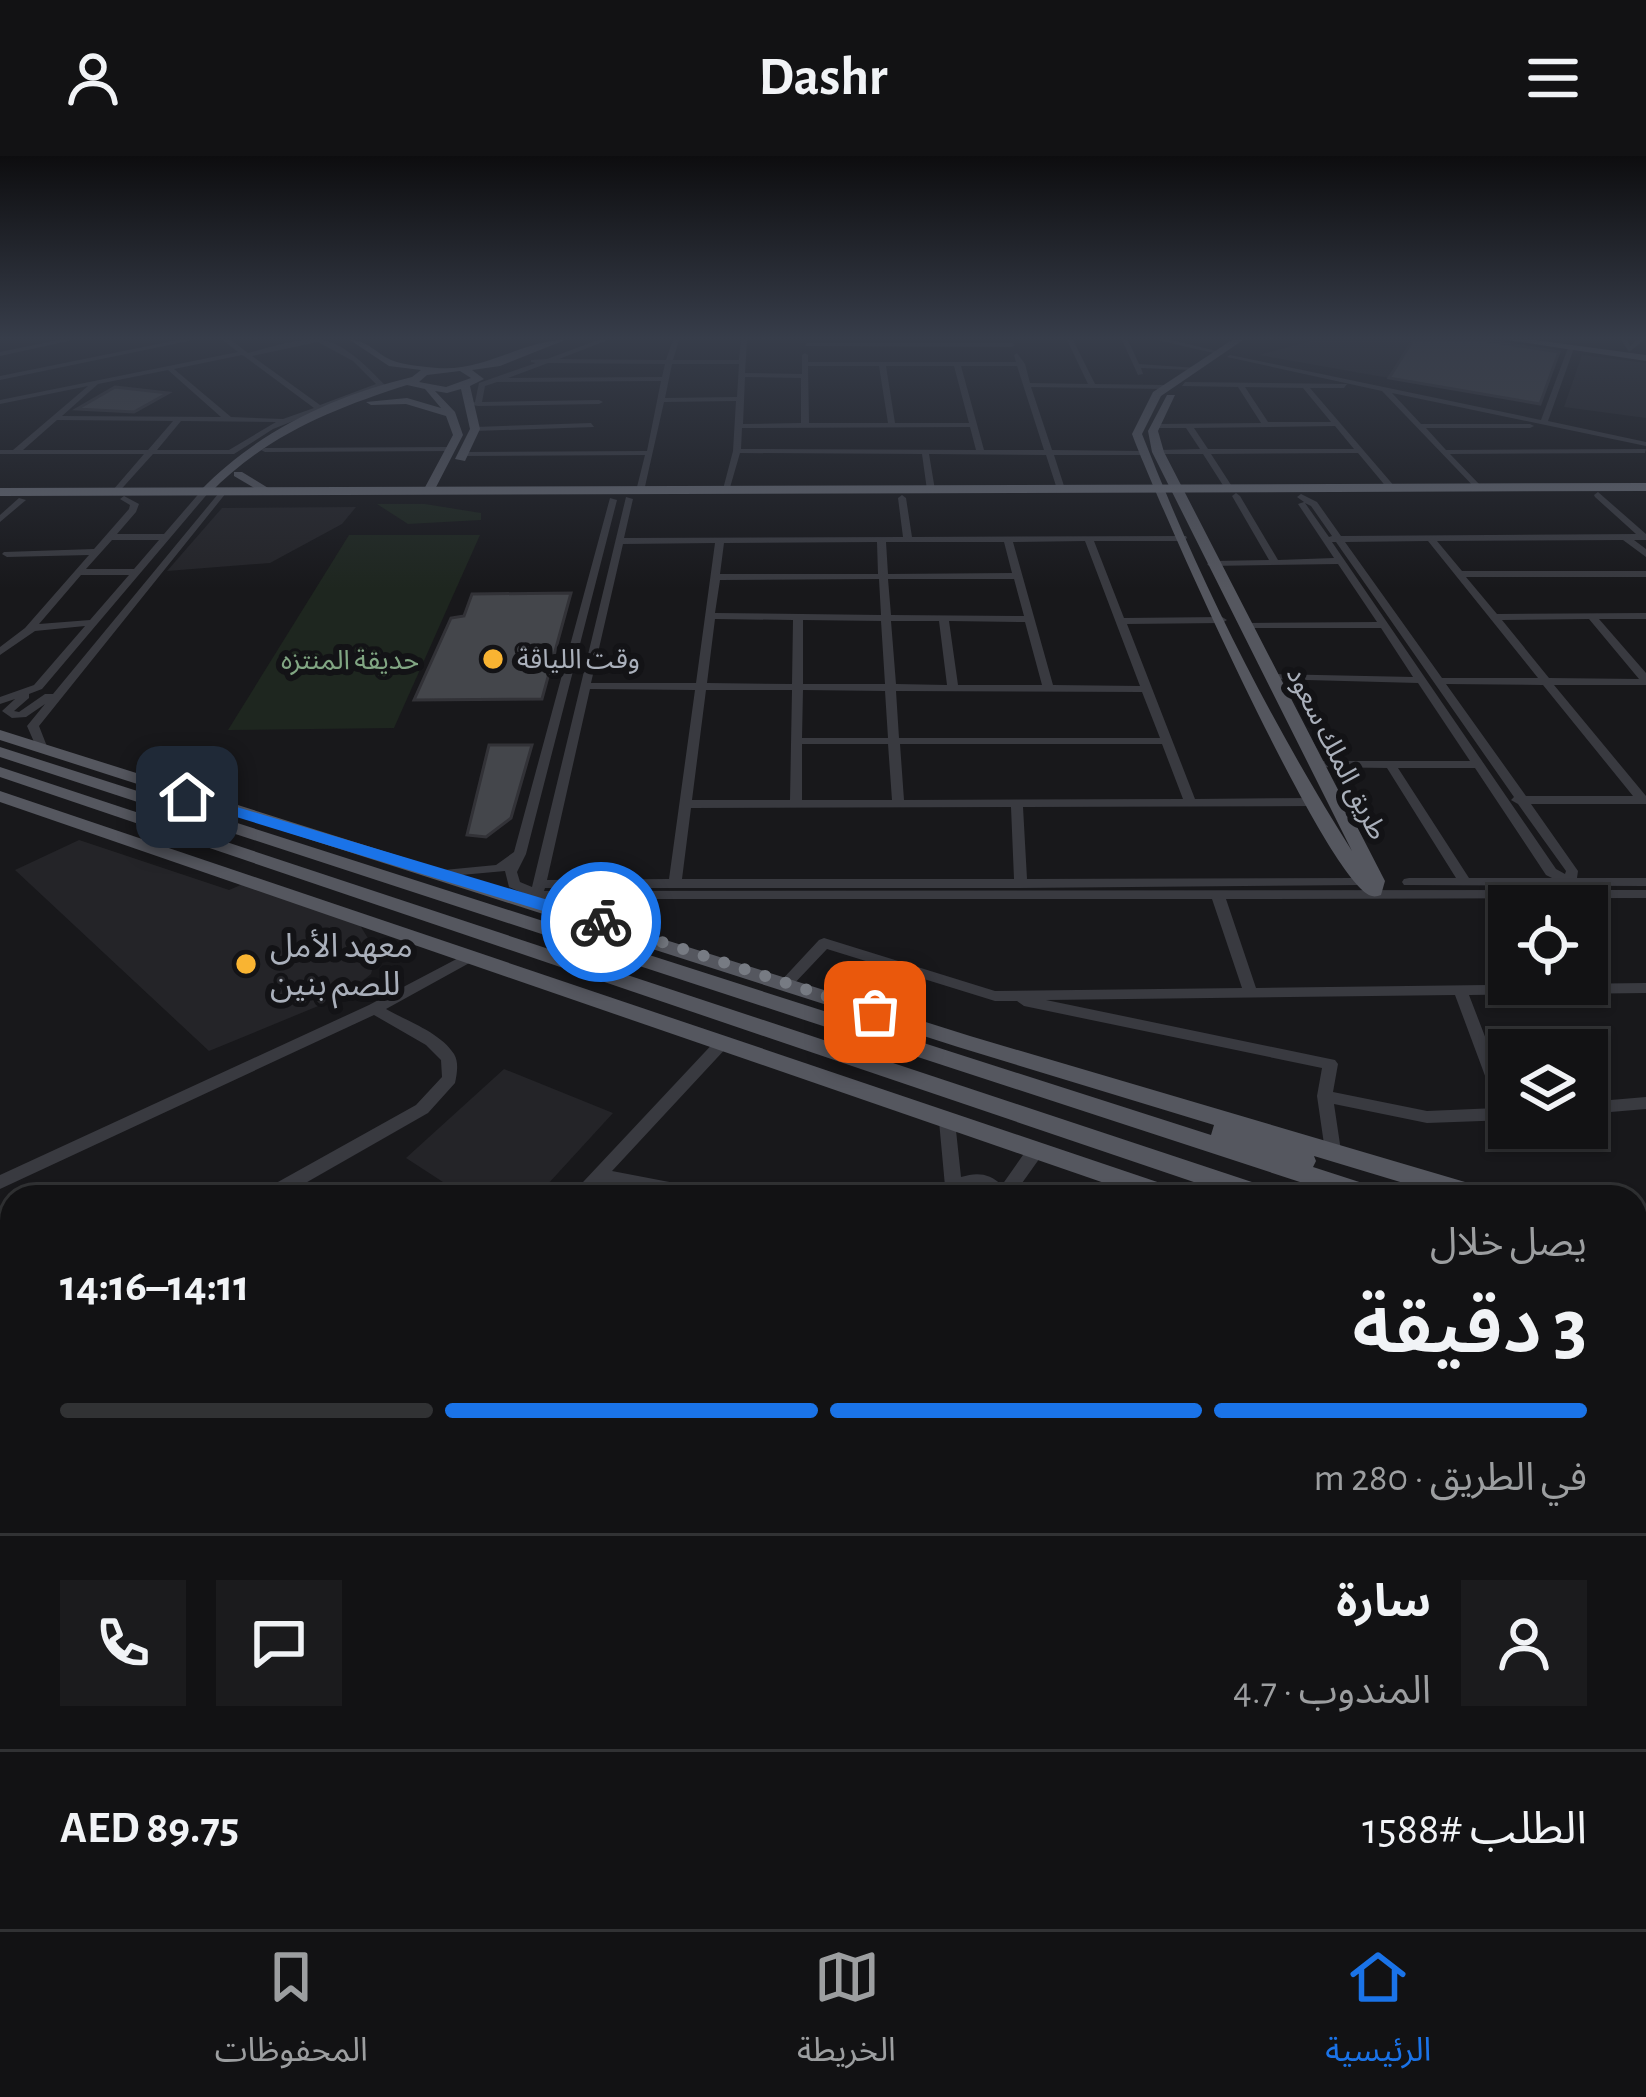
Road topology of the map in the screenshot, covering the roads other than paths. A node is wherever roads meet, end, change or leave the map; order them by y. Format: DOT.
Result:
graph roads {
  1 [pos="49,423"];
  2 [pos="176,423"];
  3 [pos="282,423"];
  4 [pos="292,423"];
  5 [pos="310,423"];
  6 [pos="454,423"];
  7 [pos="475,423"];
  8 [pos="658,423"];
  9 [pos="738,423"];
  10 [pos="1042,423"];
  11 [pos="1140,423"];
  12 [pos="1157,423"];
  13 [pos="1416,423"];
  14 [pos="1552,423"];
  15 [pos="1555,423"];
  16 [pos="1338,424"];
  17 [pos="591,425"];
  18 [pos="806,425"];
  19 [pos="892,425"];
  20 [pos="973,425"];
  21 [pos="1266,425"];
  22 [pos="1558,425"];
  23 [pos="738,426"];
  24 [pos="1156,426"];
  25 [pos="1189,426"];
  26 [pos="1419,426"];
  27 [pos="475,429"];
  28 [pos="270,434"];
  29 [pos="246,442"];
  30 [pos="1646,445"];
  31 [pos="265,450"];
  32 [pos="737,451"];
  33 [pos="925,451"];
  34 [pos="980,451"];
  35 [pos="1052,451"];
  36 [pos="1360,451"];
  37 [pos="0,452"];
  38 [pos="15,452"];
  39 [pos="152,452"];
  40 [pos="230,452"];
  41 [pos="457,452"];
  42 [pos="1151,452"];
  43 [pos="1205,452"];
  44 [pos="1444,452"];
  45 [pos="579,453"];
  46 [pos="650,453"];
  47 [pos="238,474"];
  48 [pos="1167,487"];
  49 [pos="1390,487"];
  50 [pos="1477,487"];
  51 [pos="1061,489"];
  52 [pos="725,490"];
  53 [pos="931,490"];
  54 [pos="212,491"];
  55 [pos="267,491"];
  56 [pos="436,491"];
  57 [pos="1646,491"];
  58 [pos="1232,492"];
  59 [pos="120,495"];
  60 [pos="1598,495"];
  61 [pos="0,496"];
  62 [pos="628,496"];
  63 [pos="1300,496"];
  64 [pos="902,498"];
  65 [pos="22,500"];
  66 [pos="0,519"];
  67 [pos="111,537"];
  68 [pos="164,537"];
  69 [pos="1625,537"];
  70 [pos="1645,537"];
  71 [pos="1183,538"];
  72 [pos="1430,538"];
  73 [pos="1008,539"];
  74 [pos="1089,539"];
  75 [pos="1331,539"];
  76 [pos="881,540"];
  77 [pos="908,540"];
  78 [pos="619,541"];
  79 [pos="720,541"];
  80 [pos="97,552"];
  81 [pos="1646,554"];
  82 [pos="2,556"];
  83 [pos="1340,561"];
  84 [pos="1275,562"];
  85 [pos="1212,564"];
  86 [pos="79,572"];
  87 [pos="133,572"];
  88 [pos="1460,574"];
  89 [pos="1646,574"];
  90 [pos="1018,576"];
  91 [pos="715,577"];
  92 [pos="885,577"];
  93 [pos="710,616"];
  94 [pos="1591,616"];
  95 [pos="1646,616"];
  96 [pos="798,617"];
  97 [pos="1496,617"];
  98 [pos="888,618"];
  99 [pos="944,618"];
  100 [pos="1029,619"];
  101 [pos="1222,620"];
  102 [pos="1120,621"];
  103 [pos="88,623"];
  104 [pos="1382,625"];
  105 [pos="1244,626"];
  106 [pos="32,628"];
  107 [pos="0,652"];
  108 [pos="1271,677"];
  109 [pos="1422,680"];
  110 [pos="1646,681"];
  111 [pos="1438,682"];
  112 [pos="1550,682"];
  113 [pos="701,683"];
  114 [pos="66,684"];
  115 [pos="799,685"];
  116 [pos="584,686"];
  117 [pos="892,686"];
  118 [pos="38,687"];
  119 [pos="953,687"];
  120 [pos="1048,688"];
  121 [pos="0,689"];
  122 [pos="1147,689"];
  123 [pos="0,701"];
  124 [pos="0,735"];
  125 [pos="893,740"];
  126 [pos="797,741"];
  127 [pos="1166,741"];
  128 [pos="42,749"];
  129 [pos="0,752"];
  130 [pos="1316,764"];
  131 [pos="1390,764"];
  132 [pos="1478,765"];
  133 [pos="0,772"];
  134 [pos="135,780"];
  135 [pos="0,800"];
  136 [pos="1502,800"];
  137 [pos="1522,800"];
  138 [pos="1644,800"];
  139 [pos="1017,802"];
  140 [pos="1190,802"];
  141 [pos="1314,802"];
  142 [pos="796,803"];
  143 [pos="898,803"];
  144 [pos="686,804"];
  145 [pos="520,854"];
  146 [pos="223,870"];
  147 [pos="444,874"];
  148 [pos="1465,882"];
  149 [pos="1570,882"];
  150 [pos="1646,882"];
  151 [pos="675,884"];
  152 [pos="1022,884"];
  153 [pos="1370,885"];
  154 [pos="537,893"];
  155 [pos="1646,894"];
  156 [pos="613,896"];
  157 [pos="1218,896"];
  158 [pos="1488,896"];
  159 [pos="1608,896"];
  160 [pos="506,916"];
  161 [pos="604,923"];
  162 [pos="490,938"];
  163 [pos="468,958"];
  164 [pos="786,983"];
  165 [pos="1608,986"];
  166 [pos="1646,988"];
  167 [pos="1488,989"];
  168 [pos="1460,990"];
  169 [pos="1251,993"];
  170 [pos="995,996"];
  171 [pos="374,1009"];
  172 [pos="724,1029"];
  173 [pos="965,1042"];
  174 [pos="1488,1062"];
  175 [pos="1325,1096"];
  176 [pos="1646,1103"];
  177 [pos="1608,1106"];
  178 [pos="1488,1115"];
  179 [pos="947,1121"];
  180 [pos="1036,1150"];
  181 [pos="1333,1151"];
  182 [pos="598,1175"];
  183 [pos="0,1182"];
  184 [pos="287,1185"];
  185 [pos="588,1185"];
  186 [pos="650,1185"];
  187 [pos="954,1185"];
  188 [pos="964,1185"];
  189 [pos="994,1185"];
  190 [pos="1011,1185"];
  191 [pos="1138,1185"];
  192 [pos="1192,1185"];
  193 [pos="1228,1185"];
  194 [pos="1339,1185"];
  195 [pos="1367,1185"];
  196 [pos="1443,1185"];
  1 -- 38 [label="street"];
  2 -- 39 [label="street"];
  3 -- 29 [label="street"];
  4 -- 28 [label="main road"];
  5 -- 31 [label="main road"];
  6 -- 41 [label="main road"];
  7 -- 27 [label="main road"];
  8 -- 46 [label="street"];
  9 -- 23 [label="street"];
  10 -- 35 [label="street"];
  11 -- 42 [label="main road"];
  12 -- 24 [label="main road"];
  13 -- 26 [label="street"];
  14 -- 22 [label="street"];
  15 -- 30 [label="street"];
  16 -- 21 [label="street"];
  16 -- 36 [label="street"];
  17 -- 27 [label="street"];
  17 -- 45 [label="street"];
  18 -- 19 [label="street"];
  18 -- 23 [label="street"];
  19 -- 20 [label="street"];
  20 -- 34 [label="street"];
  21 -- 25 [label="street"];
  22 -- 26 [label="street"];
  22 -- 30 [label="street"];
  23 -- 32 [label="street"];
  24 -- 25 [label="street"];
  24 -- 42 [label="main road, طريق الملك سعود"];
  25 -- 43 [label="street"];
  26 -- 44 [label="street"];
  27 -- 41 [label="main road"];
  28 -- 29 [label="main road"];
  28 -- 54 [label="main road"];
  29 -- 40 [label="street"];
  30 -- 44 [label="street"];
  31 -- 41 [label="street"];
  31 -- 47 [label="main road"];
  32 -- 33 [label="street"];
  32 -- 52 [label="street"];
  33 -- 34 [label="street"];
  33 -- 53 [label="street"];
  34 -- 35 [label="street"];
  35 -- 42 [label="street"];
  35 -- 51 [label="street"];
  36 -- 43 [label="street"];
  36 -- 49 [label="street"];
  37 -- 38 [label="street"];
  38 -- 39 [label="street"];
  39 -- 40 [label="street"];
  39 -- 59 [label="street"];
  40 -- 54 [label="main road"];
  41 -- 45 [label="street"];
  41 -- 56 [label="main road"];
  42 -- 43 [label="street"];
  42 -- 48 [label="main road, طريق الملك سعود"];
  43 -- 58 [label="street"];
  44 -- 50 [label="street"];
  45 -- 46 [label="street"];
  46 -- 62 [label="street"];
  47 -- 54 [label="main road"];
  47 -- 55 [label="main road"];
  48 -- 51 [label="highway"];
  48 -- 58 [label="highway"];
  48 -- 58 [label="highway"];
  48 -- 64 [label="highway"];
  48 -- 71 [label="main road, طريق الملك سعود"];
  48 -- 85 [label="main road, طريق الملك سعود"];
  49 -- 50 [label="highway"];
  49 -- 58 [label="highway"];
  50 -- 57 [label="highway"];
  51 -- 53 [label="highway"];
  52 -- 53 [label="highway"];
  52 -- 62 [label="highway"];
  54 -- 55 [label="highway"];
  54 -- 59 [label="highway"];
  54 -- 62 [label="highway"];
  54 -- 68 [label="street"];
  54 -- 114 [label="street"];
  55 -- 56 [label="highway"];
  56 -- 62 [label="highway"];
  57 -- 60 [label="highway"];
  58 -- 63 [label="highway"];
  58 -- 84 [label="street"];
  59 -- 61 [label="highway"];
  59 -- 65 [label="highway"];
  59 -- 67 [label="street"];
  60 -- 63 [label="highway"];
  60 -- 70 [label="street"];
  61 -- 65 [label="highway"];
  62 -- 64 [label="highway"];
  62 -- 78 [label="street"];
  62 -- 145 [label="street"];
  63 -- 75 [label="street"];
  64 -- 77 [label="street"];
  65 -- 66 [label="street"];
  67 -- 68 [label="street"];
  67 -- 80 [label="street"];
  68 -- 87 [label="street"];
  69 -- 70 [label="street"];
  69 -- 72 [label="street"];
  69 -- 81 [label="street"];
  71 -- 74 [label="street"];
  71 -- 101 [label="main road, طريق الملك سعود"];
  72 -- 75 [label="street"];
  72 -- 88 [label="street"];
  73 -- 74 [label="street"];
  73 -- 77 [label="street"];
  73 -- 90 [label="street"];
  74 -- 102 [label="street"];
  75 -- 83 [label="street"];
  75 -- 111 [label="street"];
  76 -- 77 [label="street"];
  76 -- 79 [label="street"];
  76 -- 92 [label="street"];
  78 -- 79 [label="street"];
  78 -- 116 [label="street"];
  79 -- 91 [label="street"];
  80 -- 82 [label="street"];
  80 -- 86 [label="street"];
  83 -- 84 [label="street"];
  83 -- 104 [label="street"];
  84 -- 85 [label="street"];
  85 -- 105 [label="main road, طريق الملك سعود"];
  86 -- 87 [label="street"];
  86 -- 106 [label="street"];
  87 -- 103 [label="street"];
  88 -- 89 [label="street"];
  88 -- 97 [label="street"];
  90 -- 92 [label="street"];
  90 -- 100 [label="street"];
  91 -- 92 [label="street"];
  91 -- 93 [label="street"];
  92 -- 98 [label="street"];
  93 -- 96 [label="street"];
  93 -- 113 [label="street"];
  94 -- 95 [label="street"];
  94 -- 97 [label="street"];
  94 -- 110 [label="street"];
  96 -- 98 [label="street"];
  96 -- 115 [label="street"];
  97 -- 112 [label="street"];
  98 -- 99 [label="street"];
  98 -- 117 [label="street"];
  99 -- 100 [label="street"];
  99 -- 119 [label="street"];
  100 -- 120 [label="street"];
  101 -- 102 [label="street"];
  101 -- 141 [label="main road, طريق الملك سعود"];
  102 -- 122 [label="street"];
  103 -- 106 [label="street"];
  103 -- 118 [label="street"];
  104 -- 105 [label="street"];
  104 -- 109 [label="street"];
  105 -- 108 [label="main road, طريق الملك سعود"];
  106 -- 107 [label="street"];
  108 -- 109 [label="street"];
  108 -- 130 [label="main road, طريق الملك سعود"];
  109 -- 132 [label="street"];
  110 -- 112 [label="street"];
  111 -- 112 [label="street"];
  111 -- 137 [label="street"];
  112 -- 138 [label="street"];
  113 -- 115 [label="street"];
  113 -- 116 [label="street"];
  113 -- 144 [label="street"];
  114 -- 118 [label="street"];
  114 -- 128 [label="street"];
  115 -- 117 [label="street"];
  115 -- 126 [label="street"];
  116 -- 154 [label="street"];
  117 -- 119 [label="street"];
  117 -- 125 [label="street"];
  118 -- 121 [label="street"];
  118 -- 123 [label="street"];
  119 -- 120 [label="street"];
  120 -- 122 [label="street"];
  122 -- 127 [label="street"];
  124 -- 128 [label="main road"];
  125 -- 126 [label="street"];
  125 -- 127 [label="street"];
  125 -- 143 [label="street"];
  126 -- 142 [label="street"];
  127 -- 140 [label="street"];
  128 -- 134 [label="main road"];
  129 -- 160 [label="main road"];
  130 -- 131 [label="street"];
  130 -- 153 [label="main road, طريق الملك سعود"];
  131 -- 132 [label="street"];
  131 -- 148 [label="street"];
  132 -- 136 [label="street"];
  133 -- 162 [label="main road"];
  134 -- 147 [label="main road"];
  134 -- 160 [label="main road"];
  135 -- 146 [label="main road"];
  136 -- 137 [label="street"];
  136 -- 149 [label="street"];
  137 -- 138 [label="street"];
  137 -- 149 [label="street"];
  139 -- 140 [label="street"];
  139 -- 143 [label="street"];
  139 -- 152 [label="street"];
  140 -- 141 [label="street"];
  141 -- 153 [label="main road, طريق الملك سعود"];
  142 -- 143 [label="street"];
  142 -- 144 [label="street"];
  144 -- 151 [label="street"];
  145 -- 147 [label="street"];
  145 -- 154 [label="street"];
  146 -- 162 [label="main road"];
  146 -- 163 [label="main road"];
  147 -- 154 [label="main road"];
  148 -- 149 [label="street"];
  148 -- 153 [label="street"];
  149 -- 150 [label="street"];
  151 -- 152 [label="street"];
  151 -- 154 [label="street"];
  152 -- 153 [label="street"];
  153 -- 157 [label="street"];
  153 -- 158 [label="street"];
  154 -- 156 [label="street"];
  154 -- 161 [label="main road"];
  155 -- 159 [label="street"];
  156 -- 157 [label="street"];
  156 -- 161 [label="street"];
  157 -- 169 [label="street"];
  160 -- 194 [label="main road"];
  161 -- 164 [label="main road"];
  162 -- 172 [label="main road"];
  163 -- 171 [label="street"];
  163 -- 172 [label="main road"];
  164 -- 170 [label="street"];
  164 -- 173 [label="main road"];
  165 -- 166 [label="street"];
  167 -- 168 [label="street"];
  168 -- 169 [label="street"];
  168 -- 174 [label="street"];
  169 -- 170 [label="street"];
  170 -- 175 [label="street"];
  171 -- 183 [label="street"];
  171 -- 184 [label="street"];
  172 -- 179 [label="main road"];
  172 -- 180 [label="main road"];
  172 -- 182 [label="street"];
  172 -- 193 [label="main road"];
  173 -- 181 [label="main road"];
  173 -- 195 [label="main road"];
  175 -- 178 [label="street"];
  175 -- 181 [label="street"];
  176 -- 177 [label="street"];
  179 -- 180 [label="main road"];
  179 -- 187 [label="street"];
  180 -- 190 [label="street"];
  180 -- 191 [label="main road"];
  180 -- 192 [label="main road"];
  181 -- 196 [label="main road"];
  182 -- 185 [label="street"];
  182 -- 186 [label="street"];
  188 -- 189 [label="street"];
}
